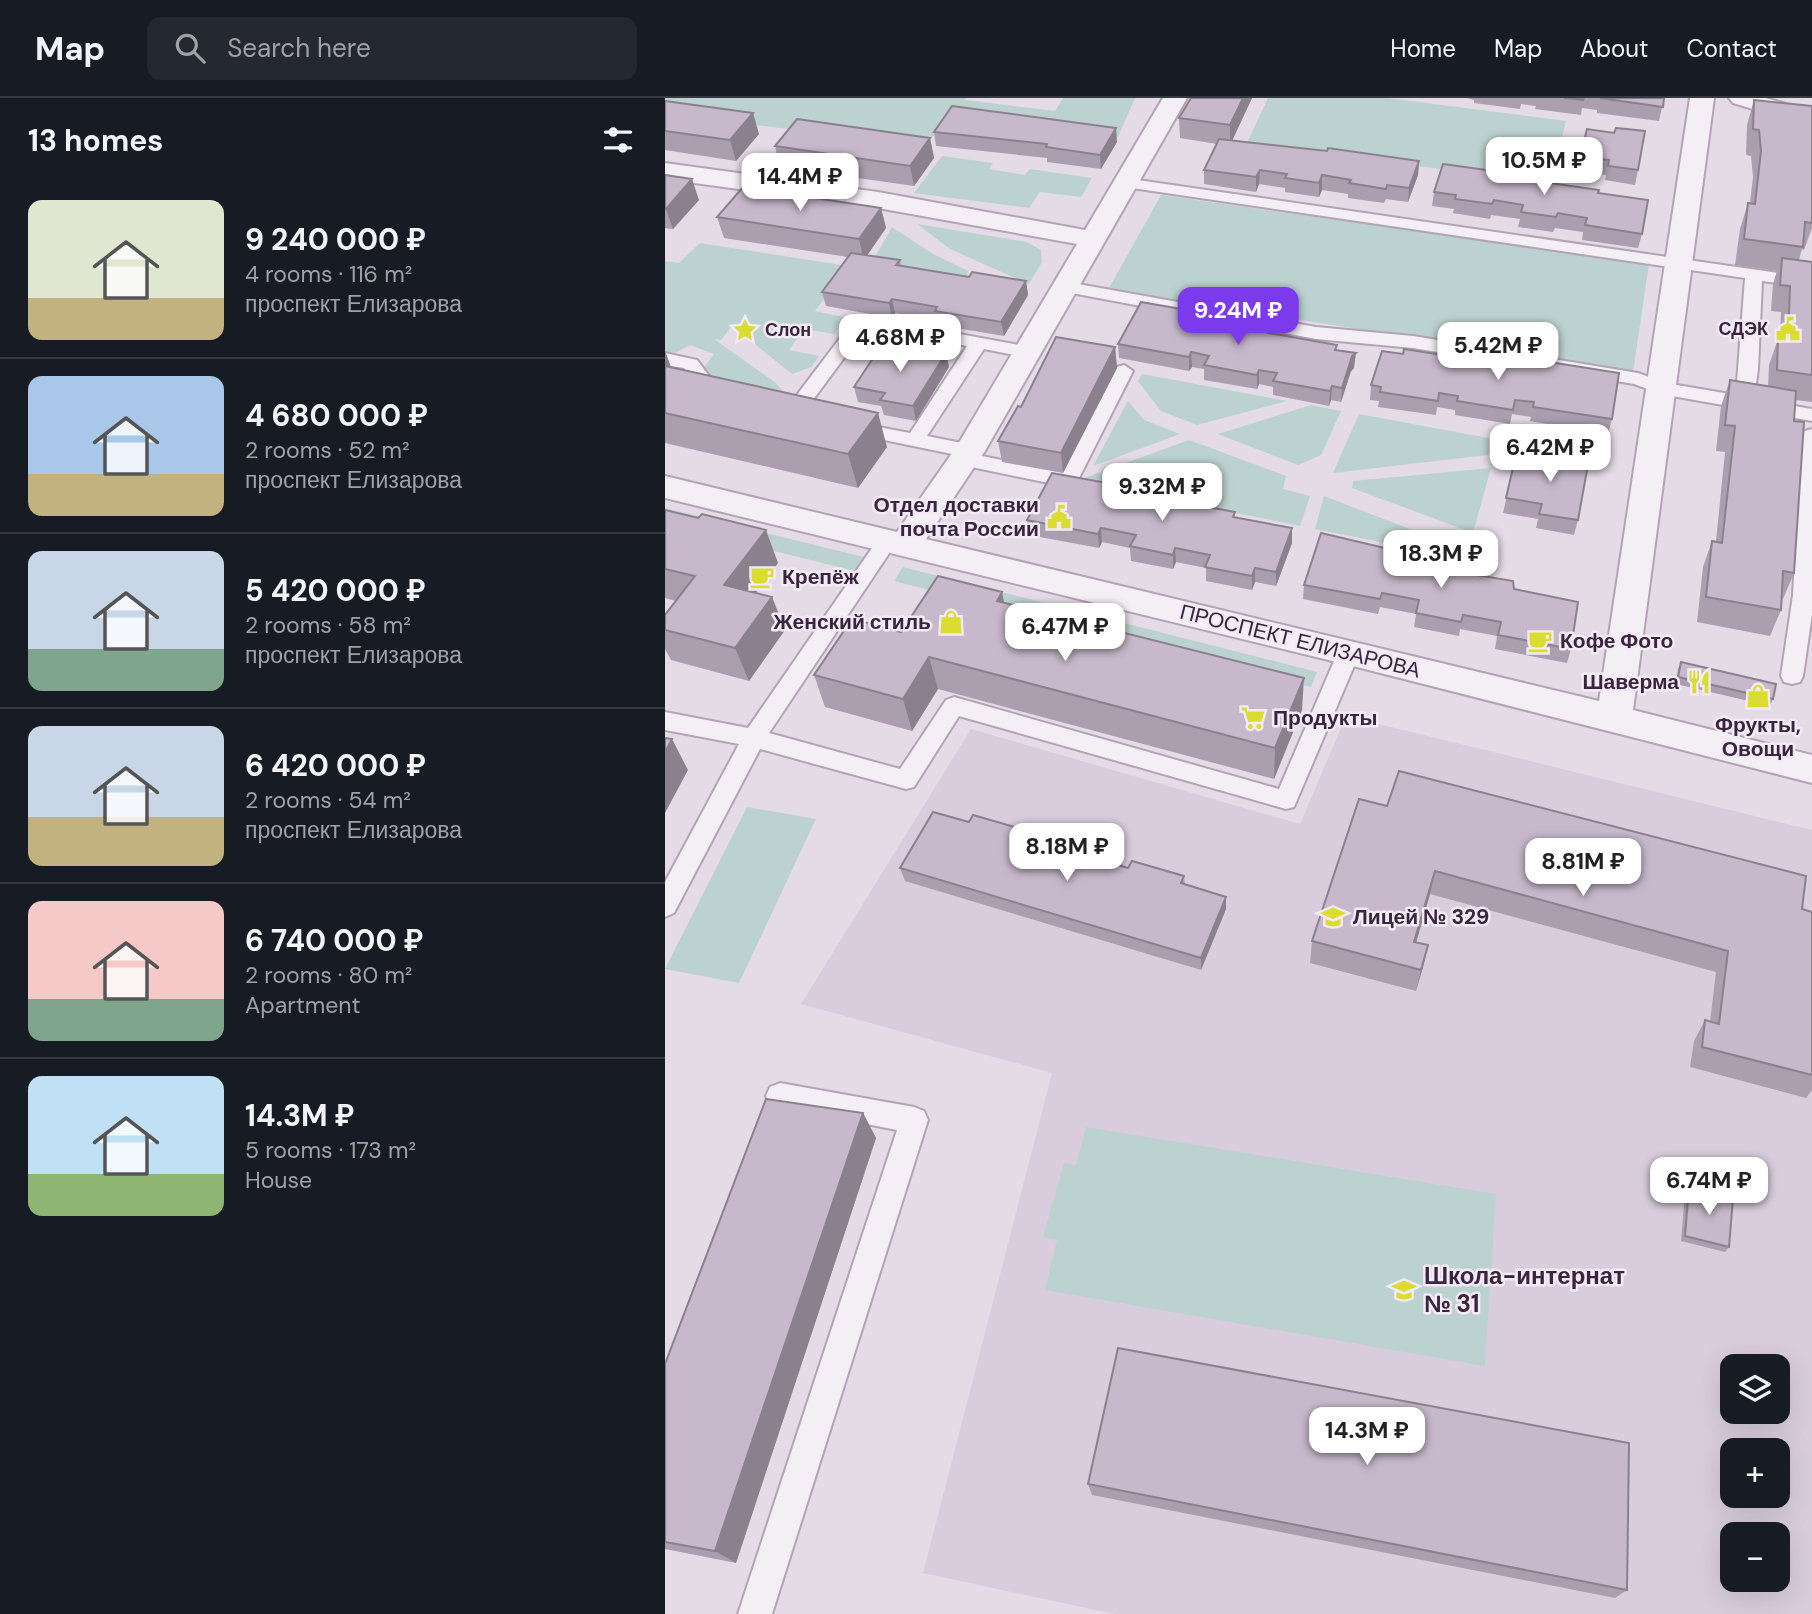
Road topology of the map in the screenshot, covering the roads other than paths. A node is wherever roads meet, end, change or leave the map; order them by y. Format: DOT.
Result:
graph roads {
  1 [pos="1175,98"];
  2 [pos="1702,98"];
  3 [pos="1741,98"];
  4 [pos="1812,120"];
  5 [pos="665,171"];
  6 [pos="1124,183"];
  7 [pos="1093,239"];
  8 [pos="1677,263"];
  9 [pos="1754,274"];
  10 [pos="1812,283"];
  11 [pos="1067,287"];
  12 [pos="979,342"];
  13 [pos="1029,352"];
  14 [pos="665,359"];
  15 [pos="1124,372"];
  16 [pos="1661,388"];
  17 [pos="737,400"];
  18 [pos="1744,402"];
  19 [pos="1812,415"];
  20 [pos="1812,435"];
  21 [pos="915,440"];
  22 [pos="967,455"];
  23 [pos="665,487"];
  24 [pos="896,542"];
  25 [pos="1808,596"];
  26 [pos="1349,652"];
  27 [pos="1792,676"];
  28 [pos="1614,720"];
  29 [pos="665,721"];
  30 [pos="754,738"];
  31 [pos="1812,769"];
  32 [pos="665,906"];
  33 [pos="780,1096"];
  34 [pos="755,1614"];
  1 -- 6 [label="street"];
  2 -- 8 [label="street"];
  3 -- 4 [label="street"];
  5 -- 7 [label="street"];
  6 -- 7 [label="street"];
  6 -- 8 [label="lane"];
  7 -- 11 [label="street"];
  8 -- 9 [label="lane"];
  8 -- 16 [label="street"];
  9 -- 10 [label="lane"];
  9 -- 18 [label="lane"];
  11 -- 13 [label="street"];
  11 -- 16 [label="lane"];
  12 -- 13 [label="lane"];
  12 -- 21 [label="lane"];
  12 -- 21 [label="lane"];
  13 -- 22 [label="street"];
  14 -- 17 [label="lane"];
  15 -- 22 [label="lane"];
  16 -- 18 [label="lane"];
  16 -- 28 [label="street"];
  18 -- 19 [label="lane"];
  20 -- 25 [label="lane"];
  21 -- 22 [label="lane"];
  22 -- 24 [label="street"];
  23 -- 24 [label="street, ПРОСПЕКТ ЕЛИЗАРОВА"];
  24 -- 26 [label="street, ПРОСПЕКТ ЕЛИЗАРОВА"];
  24 -- 30 [label="lane"];
  25 -- 27 [label="lane"];
  26 -- 28 [label="street, ПРОСПЕКТ ЕЛИЗАРОВА"];
  26 -- 30 [label="lane"];
  28 -- 31 [label="street, ПРОСПЕКТ ЕЛИЗАРОВА"];
  29 -- 30 [label="lane"];
  30 -- 32 [label="lane"];
  33 -- 34 [label="lane"];
}
